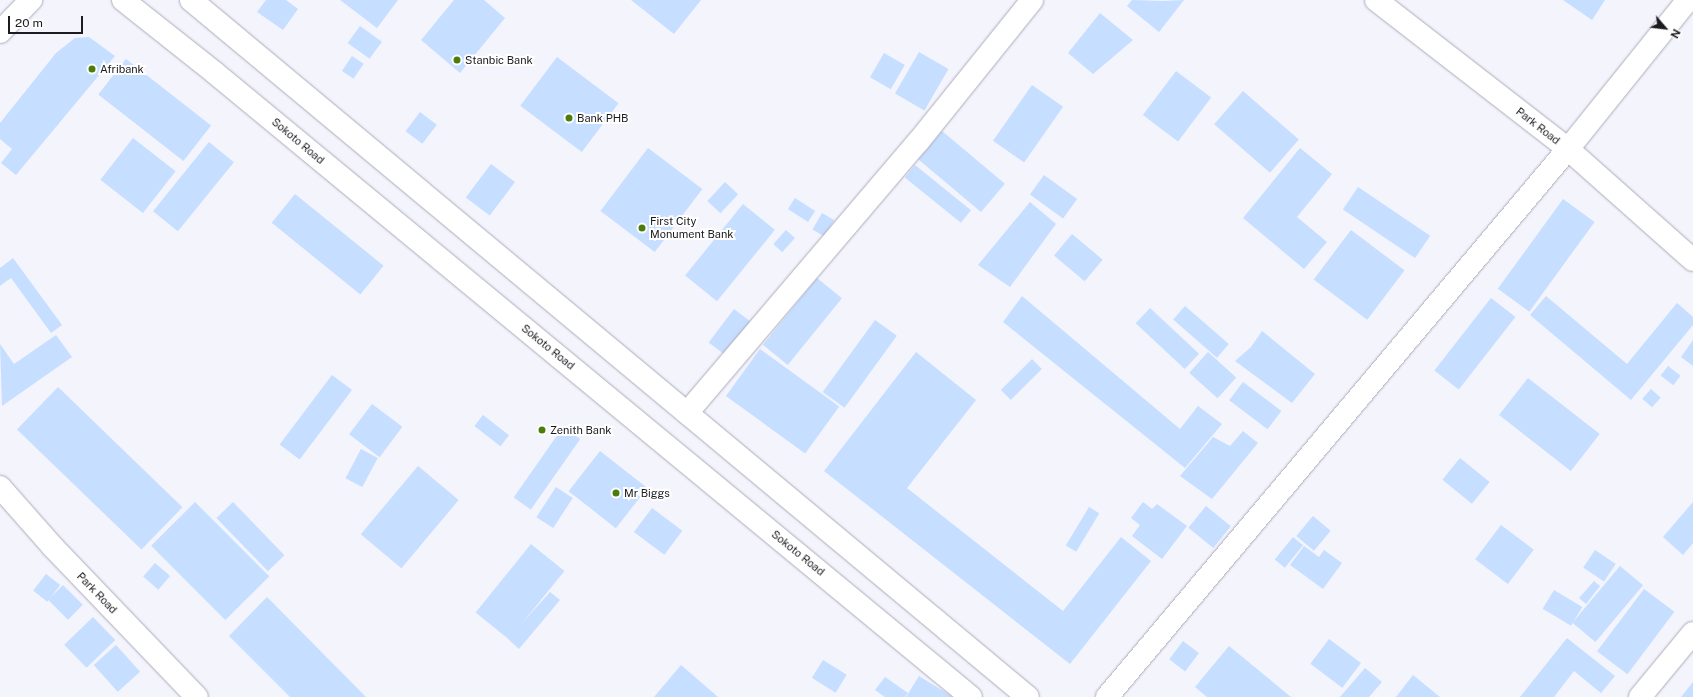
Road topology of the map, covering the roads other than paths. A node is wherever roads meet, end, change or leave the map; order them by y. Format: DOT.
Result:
graph roads {
  1 [pos="31,0"];
  2 [pos="122,0"];
  3 [pos="191,0"];
  4 [pos="1032,0"];
  5 [pos="1376,0"];
  6 [pos="1688,0"];
  7 [pos="0,32"];
  8 [pos="1568,149"];
  9 [pos="1693,260"];
  10 [pos="687,414"];
  11 [pos="0,487"];
  12 [pos="1693,632"];
  13 [pos="197,697"];
  14 [pos="971,697"];
  15 [pos="1028,697"];
  16 [pos="1107,697"];
  17 [pos="1640,697"];
  1 -- 7 [label="street"];
  2 -- 14 [label="street, Sokoto Road"];
  3 -- 10 [label="street"];
  4 -- 10 [label="street"];
  5 -- 8 [label="street, Park Road"];
  6 -- 8 [label="street"];
  8 -- 9 [label="street, Park Road"];
  8 -- 16 [label="street"];
  10 -- 15 [label="street"];
  11 -- 13 [label="street, Park Road"];
  12 -- 17 [label="street"];
}
